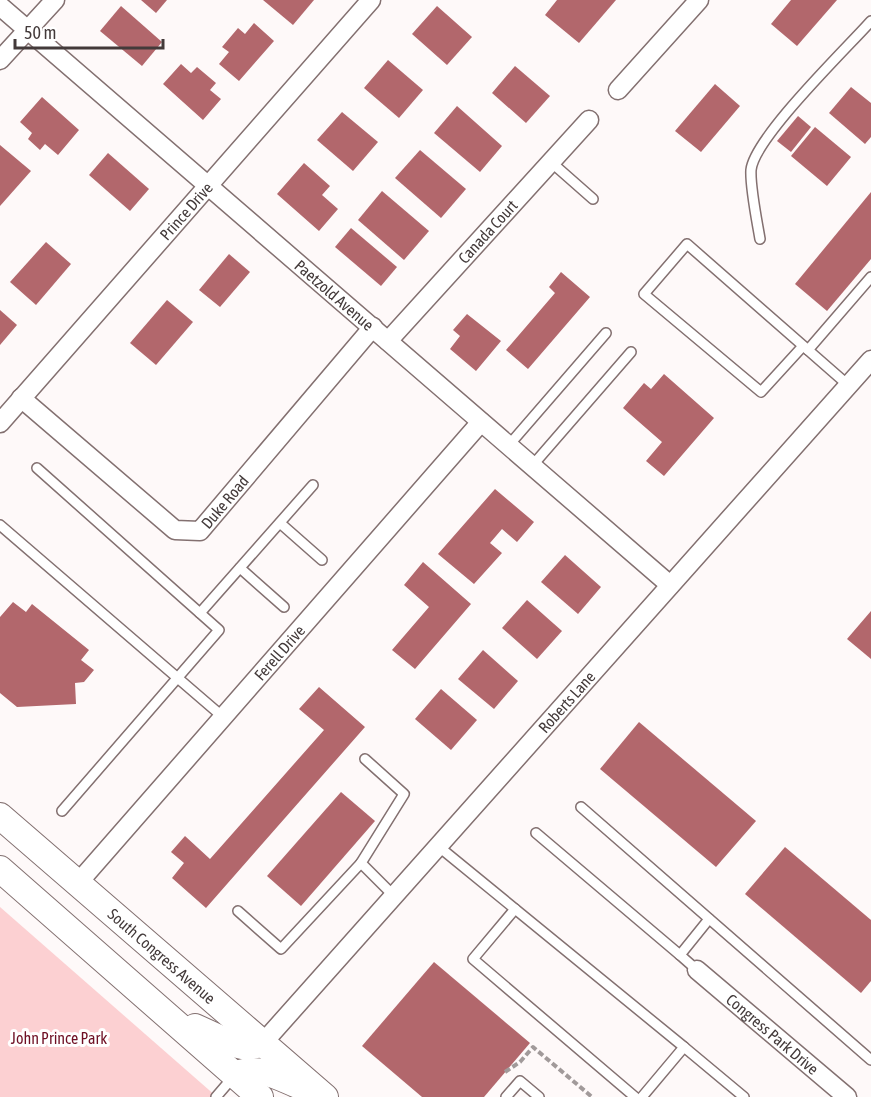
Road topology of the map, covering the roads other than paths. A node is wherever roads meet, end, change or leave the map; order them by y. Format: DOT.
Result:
graph roads {
  1 [pos="55,0"];
  2 [pos="371,0"];
  3 [pos="699,0"];
  4 [pos="0,6"];
  5 [pos="871,21"];
  6 [pos="28,30"];
  7 [pos="0,60"];
  8 [pos="618,90"];
  9 [pos="589,120"];
  10 [pos="551,162"];
  11 [pos="209,186"];
  12 [pos="593,199"];
  13 [pos="760,239"];
  14 [pos="871,278"];
  15 [pos="373,327"];
  16 [pos="606,333"];
  17 [pos="388,341"];
  18 [pos="806,348"];
  19 [pos="631,352"];
  20 [pos="871,360"];
  21 [pos="848,385"];
  22 [pos="21,398"];
  23 [pos="481,422"];
  24 [pos="0,423"];
  25 [pos="509,445"];
  26 [pos="532,466"];
  27 [pos="37,468"];
  28 [pos="314,485"];
  29 [pos="280,522"];
  30 [pos="0,525"];
  31 [pos="322,560"];
  32 [pos="240,568"];
  33 [pos="670,585"];
  34 [pos="284,607"];
  35 [pos="200,613"];
  36 [pos="178,678"];
  37 [pos="223,717"];
  38 [pos="365,759"];
  39 [pos="581,807"];
  40 [pos="62,811"];
  41 [pos="0,816"];
  42 [pos="536,833"];
  43 [pos="438,846"];
  44 [pos="361,863"];
  45 [pos="0,869"];
  46 [pos="78,883"];
  47 [pos="394,896"];
  48 [pos="514,909"];
  49 [pos="238,911"];
  50 [pos="709,919"];
  51 [pos="680,955"];
  52 [pos="697,970"];
  53 [pos="168,1015"];
  54 [pos="262,1044"];
  55 [pos="684,1047"];
  56 [pos="871,1060"];
  57 [pos="235,1074"];
  58 [pos="323,1096"];
  59 [pos="216,1097"];
  60 [pos="261,1097"];
  61 [pos="506,1097"];
  62 [pos="539,1097"];
  63 [pos="635,1097"];
  64 [pos="642,1097"];
  65 [pos="744,1097"];
  66 [pos="847,1097"];
  1 -- 6 [label="street"];
  2 -- 11 [label="street, Prince Drive"];
  3 -- 8 [label="street"];
  4 -- 6 [label="street, Paetzold Avenue"];
  5 -- 13 [label="lane"];
  6 -- 7 [label="street"];
  6 -- 11 [label="street, Paetzold Avenue"];
  9 -- 10 [label="street, Canada Court"];
  10 -- 12 [label="lane"];
  10 -- 17 [label="street, Canada Court"];
  11 -- 15 [label="street, Paetzold Avenue"];
  11 -- 22 [label="street, Prince Drive"];
  14 -- 18 [label="lane"];
  15 -- 17 [label="street, Paetzold Avenue"];
  15 -- 22 [label="street, Duke Road"];
  16 -- 25 [label="lane"];
  17 -- 23 [label="street, Paetzold Avenue"];
  18 -- 18 [label="lane"];
  18 -- 21 [label="lane"];
  19 -- 26 [label="lane"];
  20 -- 21 [label="street, Roberts Lane"];
  21 -- 33 [label="street, Roberts Lane"];
  22 -- 24 [label="street, Prince Drive"];
  23 -- 25 [label="street, Paetzold Avenue"];
  23 -- 37 [label="street, Ferell Drive"];
  25 -- 26 [label="street, Paetzold Avenue"];
  26 -- 33 [label="street, Paetzold Avenue"];
  27 -- 35 [label="lane"];
  28 -- 29 [label="lane"];
  29 -- 31 [label="lane"];
  29 -- 32 [label="lane"];
  30 -- 36 [label="lane"];
  32 -- 34 [label="lane"];
  32 -- 35 [label="lane"];
  33 -- 43 [label="street, Roberts Lane"];
  35 -- 36 [label="lane"];
  36 -- 37 [label="lane"];
  36 -- 40 [label="lane"];
  37 -- 46 [label="street, Ferell Drive"];
  38 -- 44 [label="lane"];
  39 -- 50 [label="lane"];
  41 -- 46 [label="main road, South Congress Avenue"];
  42 -- 51 [label="lane"];
  43 -- 47 [label="street, Roberts Lane"];
  43 -- 48 [label="lane"];
  44 -- 47 [label="lane"];
  44 -- 49 [label="lane"];
  45 -- 53 [label="main road"];
  46 -- 54 [label="main road, South Congress Avenue"];
  47 -- 54 [label="street, Roberts Lane"];
  48 -- 55 [label="lane"];
  48 -- 63 [label="lane"];
  50 -- 51 [label="lane"];
  50 -- 56 [label="lane"];
  51 -- 52 [label="lane"];
  52 -- 66 [label="street, Congress Park Drive"];
  53 -- 54 [label="main road"];
  53 -- 57 [label="main road"];
  54 -- 58 [label="main road, South Congress Avenue"];
  55 -- 64 [label="lane"];
  55 -- 65 [label="lane"];
  57 -- 58 [label="main road"];
  57 -- 59 [label="lane"];
  57 -- 60 [label="main road"];
  61 -- 62 [label="lane"];
}
